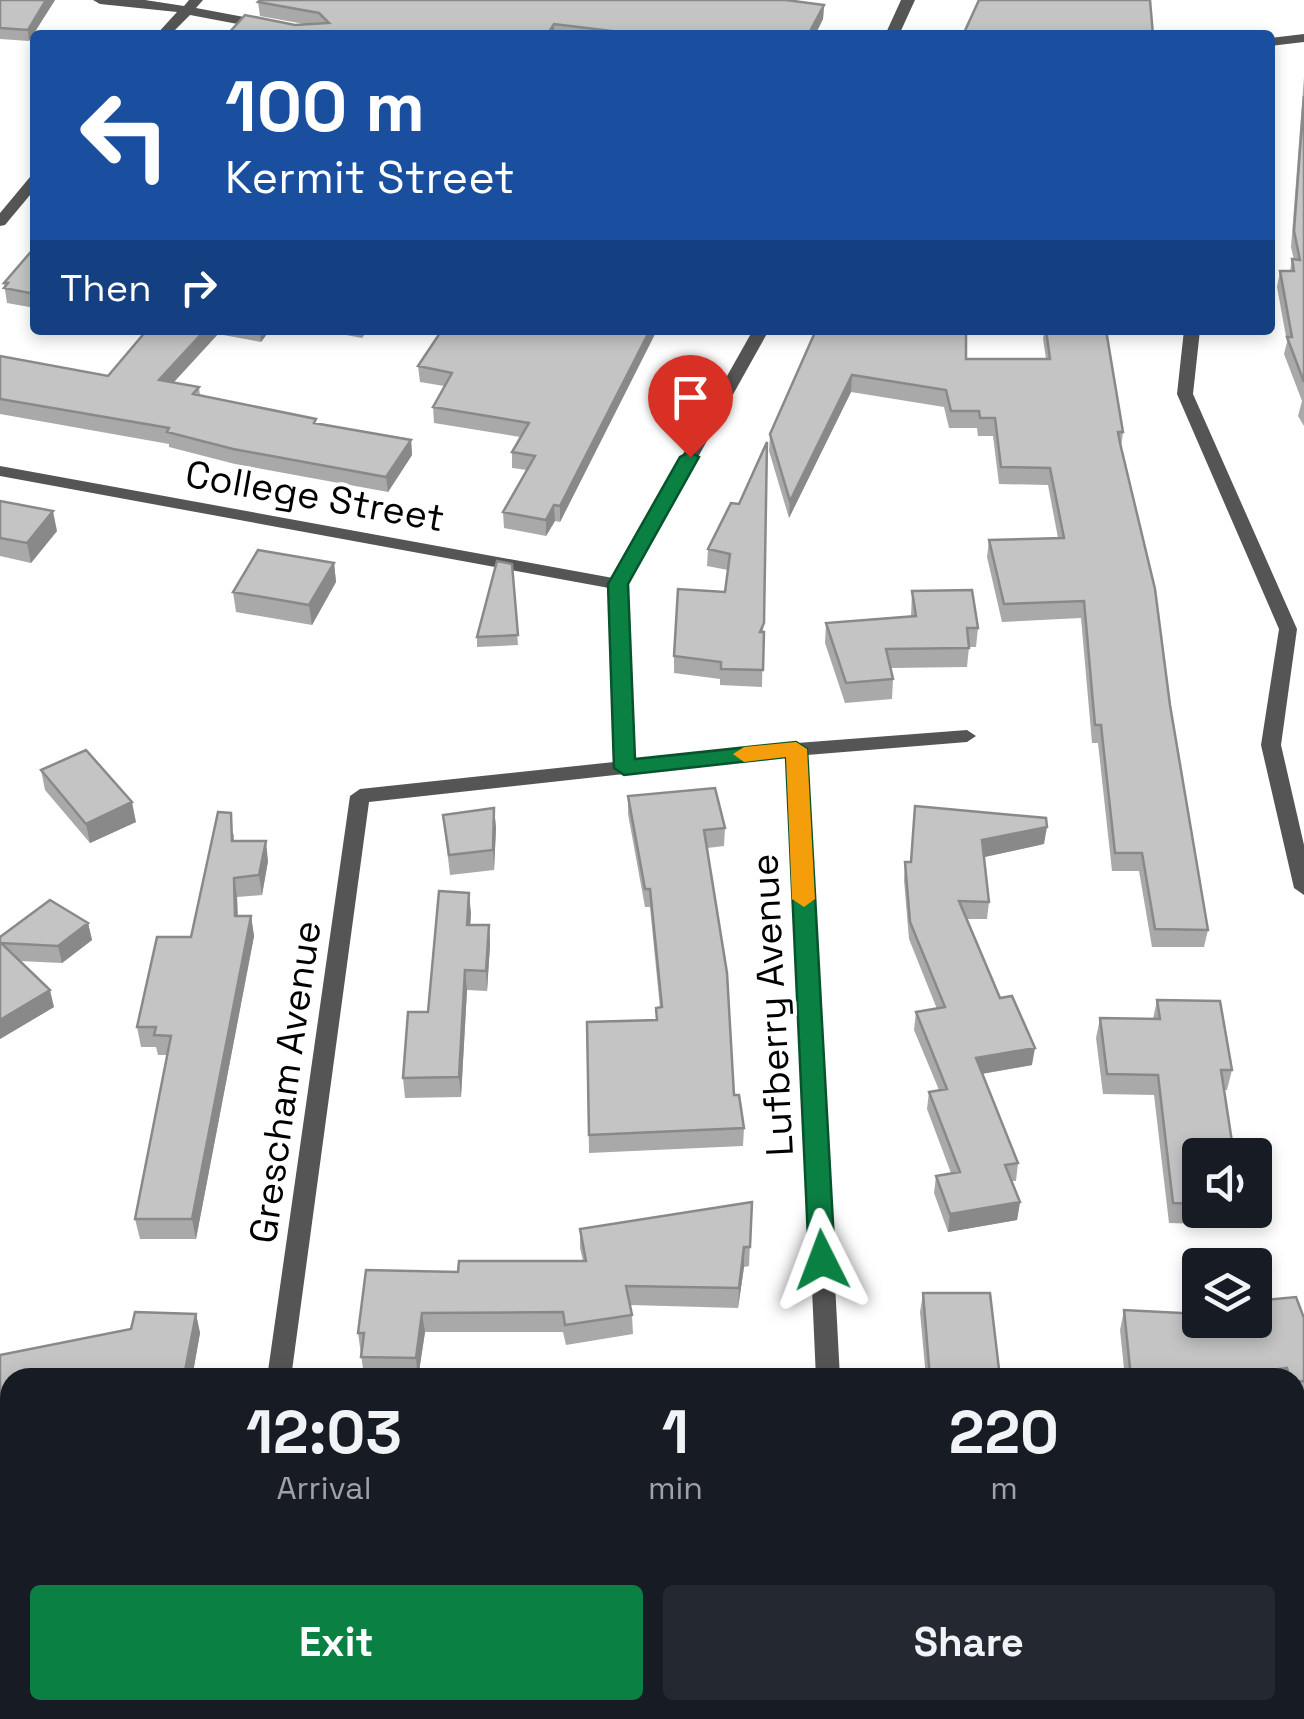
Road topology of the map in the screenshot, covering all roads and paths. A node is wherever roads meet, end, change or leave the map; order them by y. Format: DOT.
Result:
graph roads {
  1 [pos="100,0"];
  2 [pos="908,0"];
  3 [pos="192,4"];
  4 [pos="168,30"];
  5 [pos="286,30"];
  6 [pos="894,30"];
  7 [pos="1304,38"];
  8 [pos="1275,41"];
  9 [pos="30,186"];
  10 [pos="0,222"];
  11 [pos="758,335"];
  12 [pos="1191,335"];
  13 [pos="0,471"];
  14 [pos="618,584"];
  15 [pos="1296,626"];
  16 [pos="967,736"];
  17 [pos="796,749"];
  18 [pos="624,768"];
  19 [pos="1304,888"];
  20 [pos="280,1368"];
  21 [pos="827,1368"];
  1 -- 3 [label="street"];
  2 -- 6 [label="street"];
  3 -- 4 [label="street"];
  3 -- 5 [label="street"];
  7 -- 8 [label="street"];
  9 -- 10 [label="street"];
  11 -- 14 [label="street"];
  12 -- 15 [label="street"];
  13 -- 14 [label="street, College Street"];
  14 -- 18 [label="street"];
  15 -- 19 [label="street"];
  16 -- 17 [label="street"];
  17 -- 18 [label="street"];
  17 -- 21 [label="street, Lufberry Avenue"];
  18 -- 20 [label="street, Grescham Avenue"];
}
